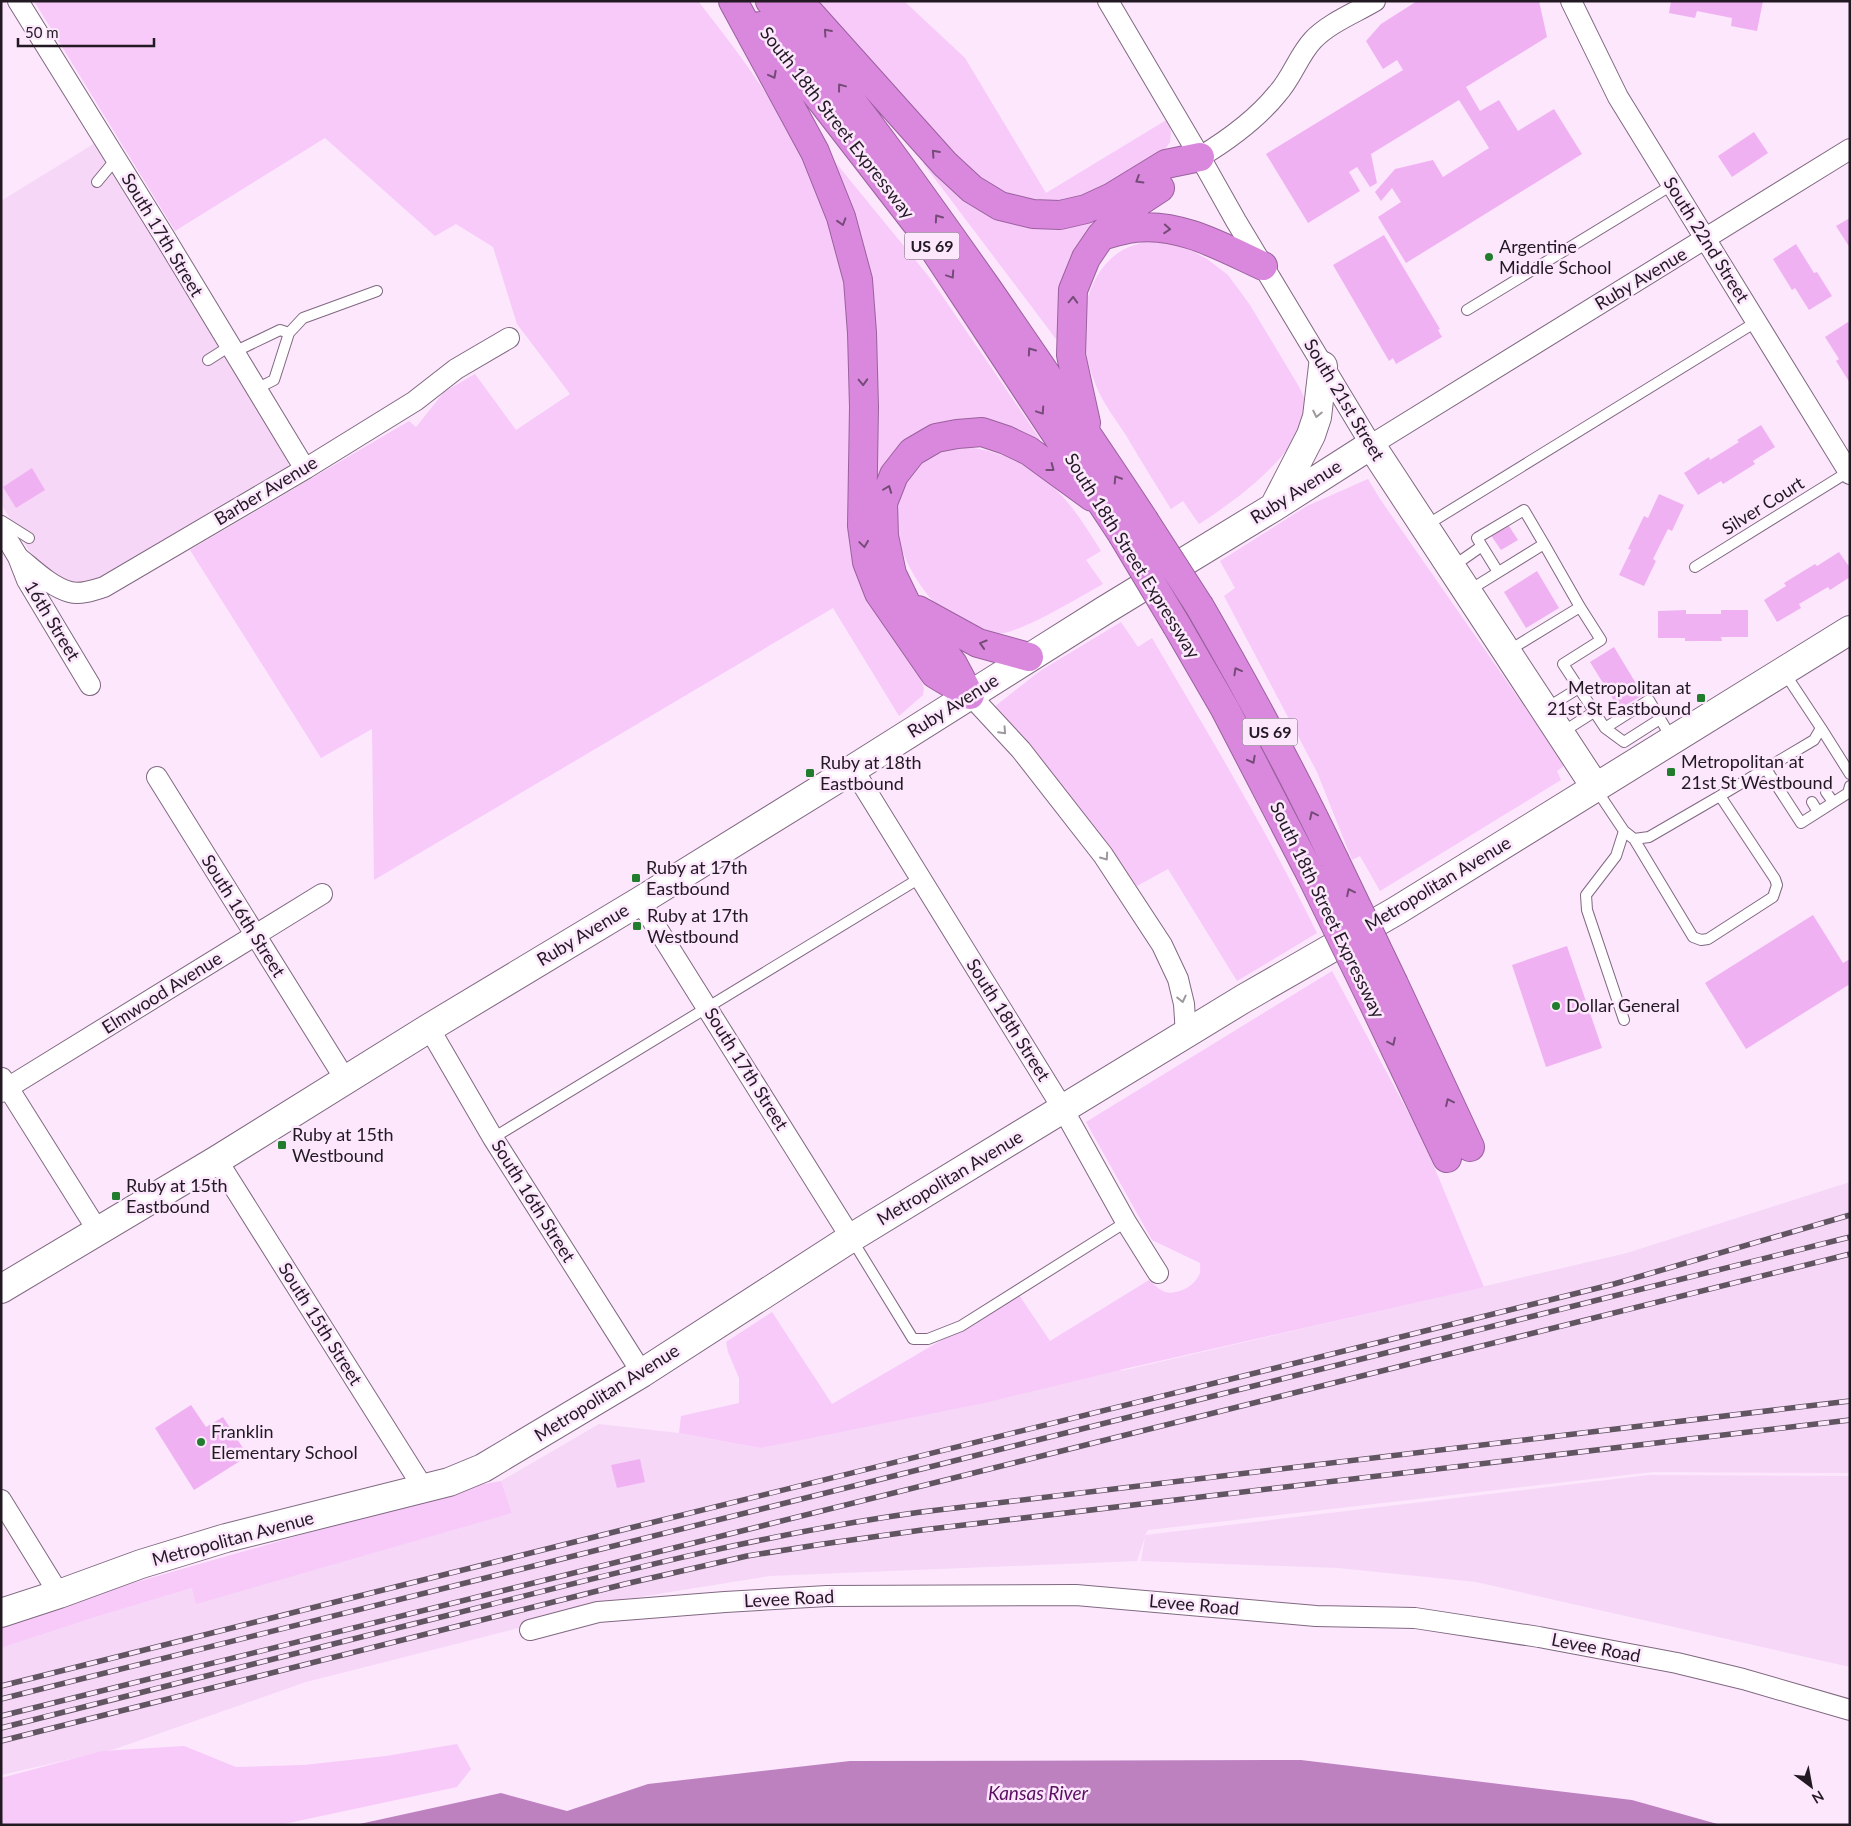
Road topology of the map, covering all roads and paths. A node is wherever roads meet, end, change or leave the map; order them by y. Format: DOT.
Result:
graph roads {
  1 [pos="18,1"];
  2 [pos="733,1"];
  3 [pos="740,1"];
  4 [pos="770,1"];
  5 [pos="796,1"];
  6 [pos="1108,1"];
  7 [pos="1375,1"];
  8 [pos="1570,1"];
  9 [pos="1850,149"];
  10 [pos="1200,158"];
  11 [pos="116,159"];
  12 [pos="97,182"];
  13 [pos="1672,185"];
  14 [pos="1101,236"];
  15 [pos="1706,240"];
  16 [pos="1263,266"];
  17 [pos="377,291"];
  18 [pos="1467,310"];
  19 [pos="1756,322"];
  20 [pos="290,333"];
  21 [pos="509,338"];
  22 [pos="232,349"];
  23 [pos="208,360"];
  24 [pos="1323,366"];
  25 [pos="256,389"];
  26 [pos="1088,435"];
  27 [pos="1371,445"];
  28 [pos="1848,468"];
  29 [pos="304,469"];
  30 [pos="1104,506"];
  31 [pos="1274,507"];
  32 [pos="1,521"];
  33 [pos="1133,527"];
  34 [pos="1424,527"];
  35 [pos="1,529"];
  36 [pos="29,538"];
  37 [pos="1544,544"];
  38 [pos="1482,546"];
  39 [pos="18,557"];
  40 [pos="1451,567"];
  41 [pos="1695,567"];
  42 [pos="1498,572"];
  43 [pos="1467,592"];
  44 [pos="906,603"];
  45 [pos="1580,606"];
  46 [pos="1850,630"];
  47 [pos="1507,652"];
  48 [pos="1030,658"];
  49 [pos="1783,672"];
  50 [pos="90,684"];
  51 [pos="1579,688"];
  52 [pos="970,695"];
  53 [pos="1545,709"];
  54 [pos="1594,712"];
  55 [pos="1605,728"];
  56 [pos="1821,728"];
  57 [pos="1667,730"];
  58 [pos="1560,734"];
  59 [pos="1814,740"];
  60 [pos="1820,749"];
  61 [pos="1766,769"];
  62 [pos="853,770"];
  63 [pos="1850,774"];
  64 [pos="157,777"];
  65 [pos="1846,787"];
  66 [pos="1596,788"];
  67 [pos="1826,792"];
  68 [pos="1718,797"];
  69 [pos="1812,802"];
  70 [pos="1833,802"];
  71 [pos="1818,812"];
  72 [pos="1624,831"];
  73 [pos="1634,839"];
  74 [pos="920,878"];
  75 [pos="322,894"];
  76 [pos="640,902"];
  77 [pos="255,936"];
  78 [pos="708,1008"];
  79 [pos="1624,1020"];
  80 [pos="428,1028"];
  81 [pos="1186,1035"];
  82 [pos="345,1079"];
  83 [pos="3,1086"];
  84 [pos="1063,1109"];
  85 [pos="493,1138"];
  86 [pos="217,1160"];
  87 [pos="1126,1222"];
  88 [pos="98,1231"];
  89 [pos="851,1238"];
  90 [pos="1158,1273"];
  91 [pos="1,1289"];
  92 [pos="642,1373"];
  93 [pos="424,1489"];
  94 [pos="1,1500"];
  95 [pos="59,1594"];
  96 [pos="1,1613"];
  97 [pos="530,1630"];
  98 [pos="1850,1710"];
  1 -- 11 [label="street, South 17th Street"];
  2 -- 52 [label="highway, one-way"];
  3 -- 30 [label="highway, South 18th Street Expressway / US 69, one-way"];
  26 -- 4 [label="highway, South 18th Street Expressway / US 69, one-way"];
  10 -- 5 [label="highway, one-way"];
  6 -- 10 [label="street, South 21st Street"];
  7 -- 10 [label="street"];
  8 -- 13 [label="street, South 22nd Street"];
  9 -- 15 [label="street, Ruby Avenue"];
  10 -- 14 [label="highway"];
  10 -- 16 [label="street, South 21st Street"];
  11 -- 12 [label="lane"];
  11 -- 22 [label="street, South 17th Street"];
  13 -- 15 [label="street, South 22nd Street"];
  13 -- 18 [label="lane"];
  14 -- 16 [label="highway, one-way"];
  26 -- 14 [label="highway, one-way"];
  15 -- 19 [label="street, South 22nd Street"];
  15 -- 27 [label="street, Ruby Avenue"];
  16 -- 24 [label="street, South 21st Street"];
  17 -- 20 [label="lane"];
  19 -- 28 [label="street, South 22nd Street"];
  19 -- 34 [label="lane"];
  20 -- 22 [label="lane"];
  20 -- 25 [label="lane"];
  21 -- 29 [label="street, Barber Avenue"];
  22 -- 23 [label="lane"];
  22 -- 25 [label="street, South 17th Street"];
  24 -- 27 [label="street, South 21st Street"];
  24 -- 31 [label="street, one-way"];
  25 -- 29 [label="street, South 17th Street"];
  33 -- 26 [label="highway, South 18th Street Expressway / US 69, one-way"];
  27 -- 31 [label="street, Ruby Avenue"];
  27 -- 34 [label="street, South 21st Street"];
  28 -- 41 [label="lane, Silver Court"];
  29 -- 39 [label="street, Barber Avenue"];
  30 -- 33 [label="highway, South 18th Street Expressway / US 69"];
  44 -- 30 [label="highway, one-way"];
  31 -- 48 [label="street, Ruby Avenue"];
  32 -- 36 [label="lane"];
  33 -- 33 [label="highway, South 18th Street Expressway / US 69, one-way, bridge"];
  34 -- 40 [label="street, South 21st Street"];
  35 -- 39 [label="street"];
  37 -- 38 [label="lane"];
  37 -- 42 [label="lane"];
  37 -- 45 [label="lane"];
  38 -- 40 [label="lane"];
  38 -- 42 [label="lane"];
  39 -- 50 [label="street, 16th Street"];
  40 -- 43 [label="street, South 21st Street"];
  42 -- 43 [label="lane"];
  43 -- 47 [label="street, South 21st Street"];
  48 -- 44 [label="highway, one-way"];
  44 -- 52 [label="highway"];
  45 -- 47 [label="lane"];
  45 -- 51 [label="lane"];
  46 -- 49 [label="street, Metropolitan Avenue"];
  47 -- 53 [label="street, South 21st Street"];
  48 -- 52 [label="street, Ruby Avenue"];
  49 -- 56 [label="lane"];
  49 -- 57 [label="street, Metropolitan Avenue"];
  51 -- 53 [label="lane"];
  51 -- 54 [label="lane"];
  52 -- 62 [label="street, Ruby Avenue"];
  52 -- 81 [label="street, one-way"];
  53 -- 58 [label="street, South 21st Street"];
  54 -- 55 [label="lane"];
  54 -- 58 [label="lane"];
  55 -- 57 [label="lane"];
  55 -- 57 [label="lane"];
  56 -- 59 [label="lane"];
  56 -- 63 [label="lane"];
  57 -- 66 [label="street, Metropolitan Avenue"];
  58 -- 66 [label="street, South 21st Street"];
  59 -- 60 [label="lane"];
  59 -- 61 [label="lane"];
  61 -- 68 [label="lane"];
  61 -- 71 [label="lane"];
  62 -- 74 [label="street, South 18th Street"];
  62 -- 76 [label="street, Ruby Avenue"];
  64 -- 77 [label="street, South 16th Street"];
  65 -- 70 [label="lane"];
  66 -- 72 [label="lane"];
  66 -- 81 [label="street, Metropolitan Avenue"];
  67 -- 70 [label="lane"];
  68 -- 73 [label="lane"];
  68 -- 73 [label="lane"];
  69 -- 71 [label="lane"];
  70 -- 71 [label="lane"];
  72 -- 73 [label="lane"];
  72 -- 79 [label="lane"];
  74 -- 78 [label="lane"];
  74 -- 84 [label="street, South 18th Street"];
  75 -- 77 [label="street, Elmwood Avenue"];
  76 -- 78 [label="street, South 17th Street"];
  76 -- 80 [label="street, Ruby Avenue"];
  77 -- 82 [label="street, South 16th Street"];
  77 -- 83 [label="street, Elmwood Avenue"];
  78 -- 85 [label="lane"];
  78 -- 89 [label="street, South 17th Street"];
  80 -- 82 [label="street, Ruby Avenue"];
  80 -- 85 [label="street, South 16th Street"];
  81 -- 84 [label="street, Metropolitan Avenue"];
  82 -- 86 [label="street, Ruby Avenue"];
  83 -- 88 [label="street"];
  84 -- 87 [label="street, South 18th Street"];
  84 -- 89 [label="street, Metropolitan Avenue"];
  85 -- 92 [label="street, South 16th Street"];
  86 -- 88 [label="street, Ruby Avenue"];
  86 -- 93 [label="street, South 15th Street"];
  87 -- 89 [label="lane"];
  87 -- 90 [label="street, South 18th Street"];
  88 -- 91 [label="street, Ruby Avenue"];
  89 -- 92 [label="street, Metropolitan Avenue"];
  92 -- 93 [label="street, Metropolitan Avenue"];
  93 -- 95 [label="street, Metropolitan Avenue"];
  94 -- 95 [label="street"];
  95 -- 96 [label="street, Metropolitan Avenue"];
  97 -- 98 [label="street, Levee Road"];
}
